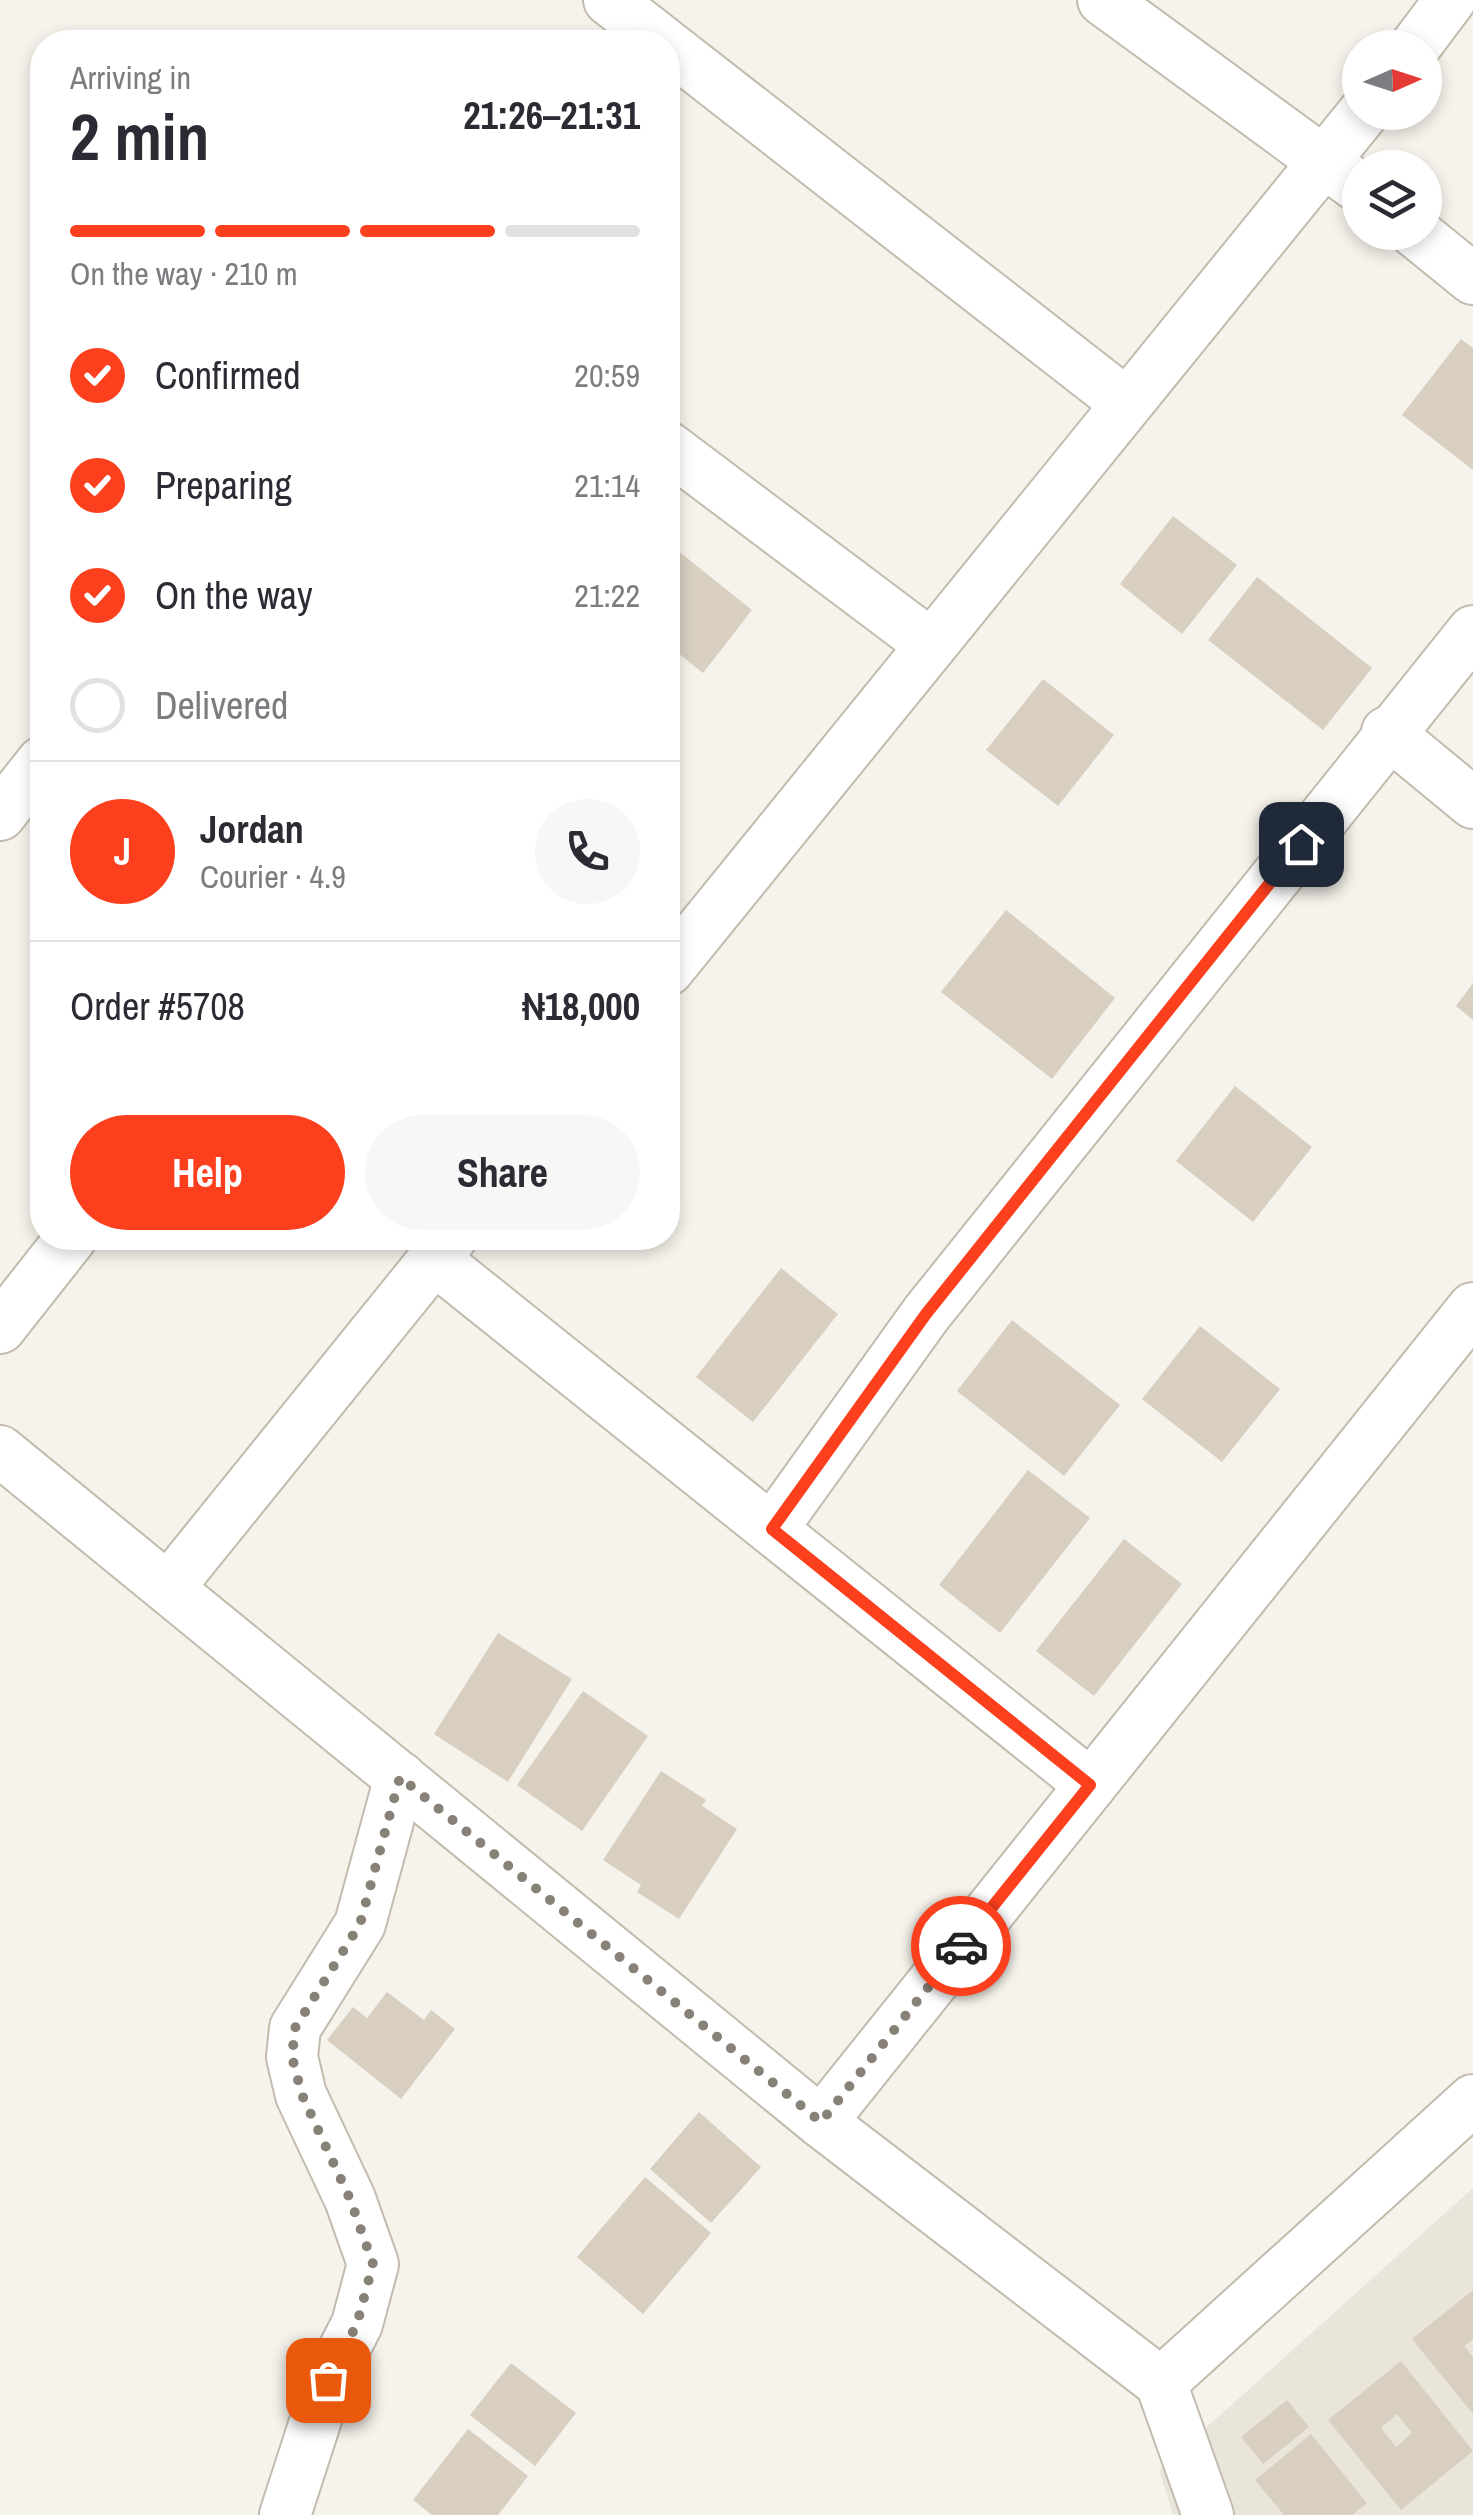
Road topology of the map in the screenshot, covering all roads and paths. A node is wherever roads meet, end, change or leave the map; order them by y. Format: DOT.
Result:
graph roads {
  1 [pos="1103,0"];
  2 [pos="1450,0"];
  3 [pos="1428,30"];
  4 [pos="680,58"];
  5 [pos="1342,174"];
  6 [pos="1342,176"];
  7 [pos="1437,250"];
  8 [pos="1473,279"];
  9 [pos="1126,403"];
  10 [pos="680,461"];
  11 [pos="1473,631"];
  12 [pos="930,644"];
  13 [pos="1388,732"];
  14 [pos="30,777"];
  15 [pos="1473,803"];
  16 [pos="0,815"];
  17 [pos="680,955"];
  18 [pos="62,1250"];
  19 [pos="440,1250"];
  20 [pos="444,1250"];
  21 [pos="1473,1308"];
  22 [pos="0,1328"];
  23 [pos="0,1451"];
  24 [pos="772,1529"];
  25 [pos="169,1587"];
  26 [pos="400,1777"];
  27 [pos="1090,1785"];
  28 [pos="1473,2100"];
  29 [pos="821,2122"];
  30 [pos="1161,2384"];
  31 [pos="285,2515"];
  32 [pos="1208,2515"];
  1 -- 5 [label="street"];
  2 -- 3 [label="street"];
  4 -- 9 [label="street"];
  6 -- 9 [label="street"];
  7 -- 8 [label="street"];
  9 -- 12 [label="street"];
  10 -- 12 [label="street"];
  11 -- 13 [label="street"];
  12 -- 17 [label="street"];
  13 -- 15 [label="street"];
  13 -- 24 [label="street"];
  14 -- 16 [label="street"];
  18 -- 22 [label="street"];
  19 -- 25 [label="street"];
  20 -- 24 [label="street"];
  21 -- 27 [label="street"];
  23 -- 25 [label="street"];
  24 -- 27 [label="street"];
  25 -- 26 [label="street"];
  26 -- 29 [label="street"];
  26 -- 31 [label="street"];
  27 -- 29 [label="street"];
  28 -- 30 [label="street"];
  29 -- 30 [label="street"];
  30 -- 32 [label="street"];
}
